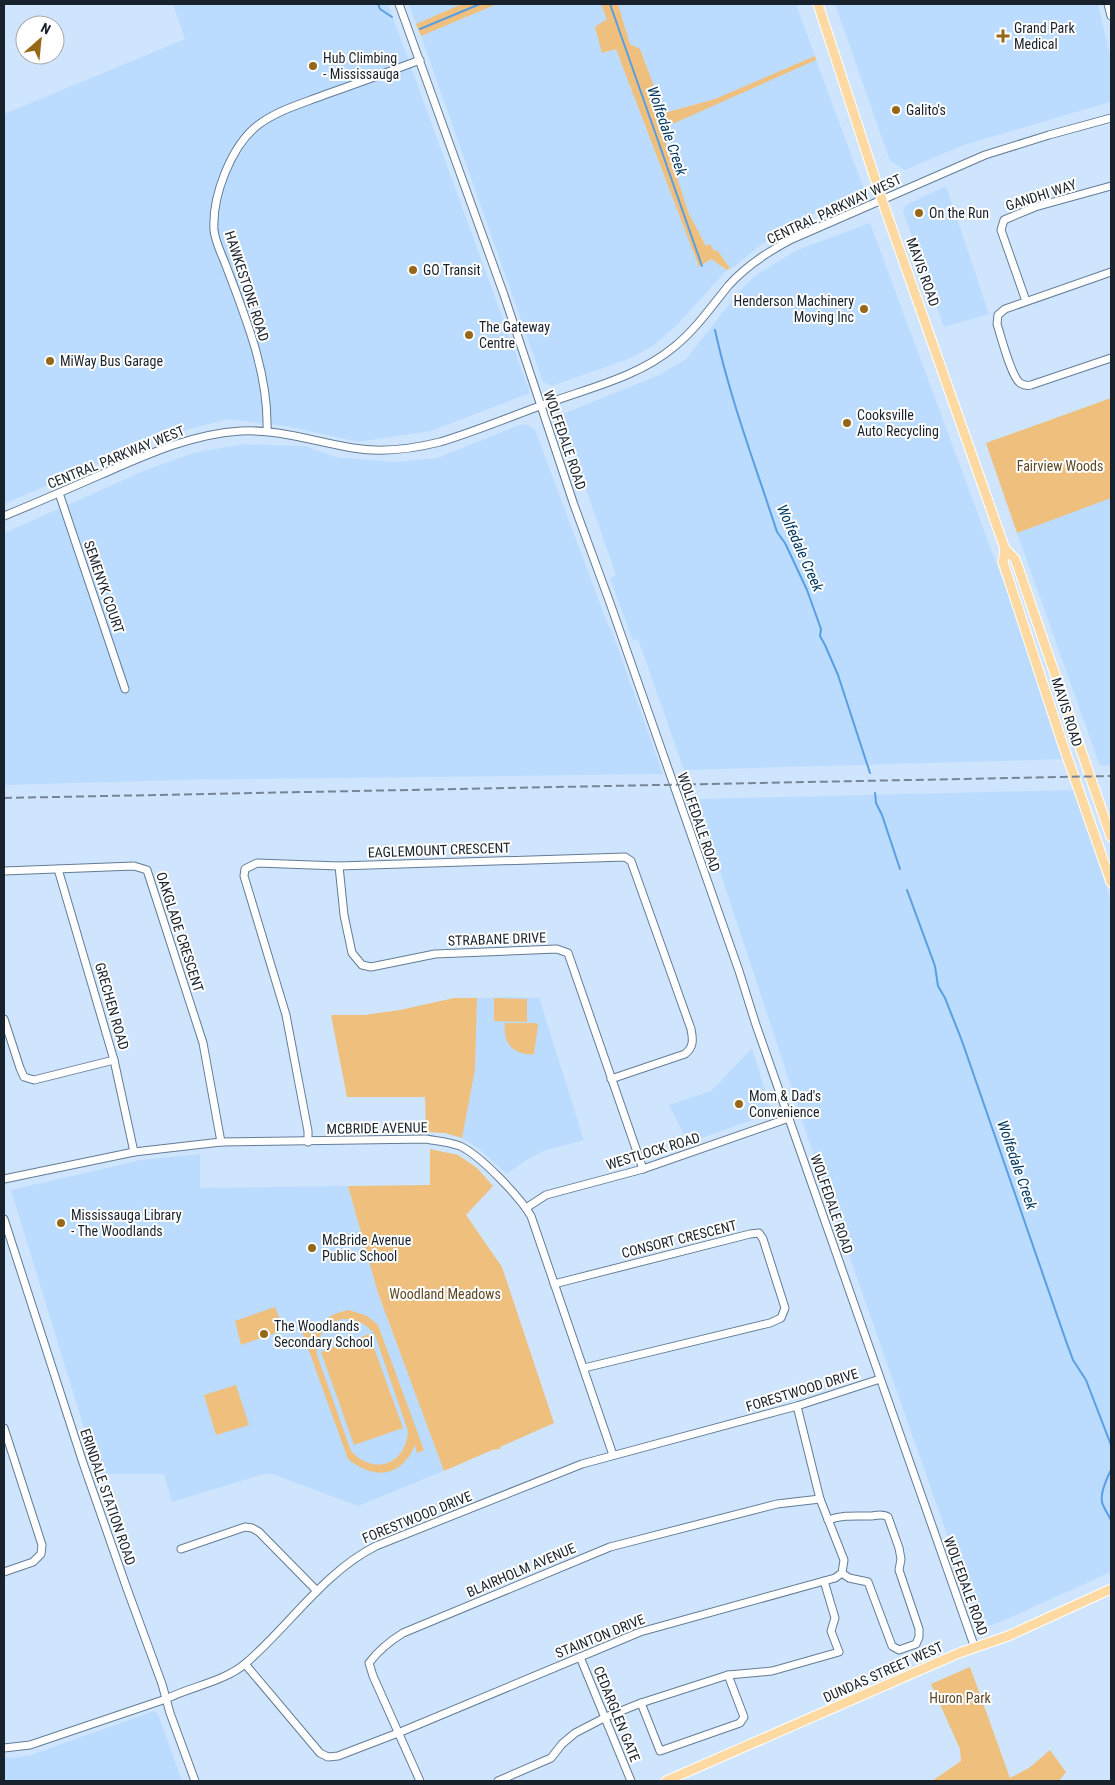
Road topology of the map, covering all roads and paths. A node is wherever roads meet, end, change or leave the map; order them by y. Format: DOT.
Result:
graph roads {
  1 [pos="399,4"];
  2 [pos="818,4"];
  3 [pos="1108,4"];
  4 [pos="1111,16"];
  5 [pos="420,60"];
  6 [pos="1111,118"];
  7 [pos="1111,186"];
  8 [pos="882,200"];
  9 [pos="1111,272"];
  10 [pos="1026,301"];
  11 [pos="1111,358"];
  12 [pos="540,406"];
  13 [pos="267,431"];
  14 [pos="59,493"];
  15 [pos="4,516"];
  16 [pos="1005,549"];
  17 [pos="125,689"];
  18 [pos="1111,837"];
  19 [pos="339,866"];
  20 [pos="58,869"];
  21 [pos="4,871"];
  22 [pos="1111,882"];
  23 [pos="4,1019"];
  24 [pos="114,1060"];
  25 [pos="612,1079"];
  26 [pos="789,1118"];
  27 [pos="221,1142"];
  28 [pos="308,1142"];
  29 [pos="134,1152"];
  30 [pos="643,1169"];
  31 [pos="4,1179"];
  32 [pos="526,1208"];
  33 [pos="4,1219"];
  34 [pos="554,1284"];
  35 [pos="584,1368"];
  36 [pos="880,1379"];
  37 [pos="797,1406"];
  38 [pos="4,1428"];
  39 [pos="613,1455"];
  40 [pos="820,1499"];
  41 [pos="828,1520"];
  42 [pos="181,1548"];
  43 [pos="4,1572"];
  44 [pos="842,1573"];
  45 [pos="824,1581"];
  46 [pos="1111,1589"];
  47 [pos="317,1591"];
  48 [pos="975,1648"];
  49 [pos="580,1657"];
  50 [pos="245,1664"];
  51 [pos="728,1675"];
  52 [pos="166,1700"];
  53 [pos="641,1703"];
  54 [pos="606,1717"];
  55 [pos="398,1733"];
  56 [pos="4,1748"];
  57 [pos="195,1781"];
  58 [pos="420,1781"];
  59 [pos="498,1781"];
  60 [pos="631,1781"];
  61 [pos="666,1781"];
  1 -- 5 [label="street, WOLFEDALE ROAD"];
  2 -- 8 [label="main road, MAVIS ROAD"];
  3 -- 4 [label="street"];
  5 -- 12 [label="street, WOLFEDALE ROAD"];
  5 -- 13 [label="street, HAWKESTONE ROAD"];
  6 -- 8 [label="street, CENTRAL PARKWAY WEST"];
  7 -- 10 [label="street, GANDHI WAY"];
  8 -- 12 [label="street, CENTRAL PARKWAY WEST"];
  8 -- 16 [label="main road, MAVIS ROAD"];
  9 -- 10 [label="street"];
  10 -- 11 [label="street"];
  12 -- 13 [label="street, CENTRAL PARKWAY WEST"];
  12 -- 26 [label="street, WOLFEDALE ROAD"];
  13 -- 14 [label="street, CENTRAL PARKWAY WEST"];
  14 -- 15 [label="street, CENTRAL PARKWAY WEST"];
  14 -- 17 [label="street, SEMENYK COURT"];
  16 -- 18 [label="main road, MAVIS ROAD"];
  16 -- 22 [label="main road, MAVIS ROAD"];
  19 -- 25 [label="street, STRABANE DRIVE"];
  19 -- 25 [label="street, EAGLEMOUNT CRESCENT"];
  19 -- 28 [label="street, EAGLEMOUNT CRESCENT"];
  20 -- 21 [label="street, OAKGLADE CRESCENT"];
  20 -- 24 [label="street, GRECHEN ROAD"];
  20 -- 27 [label="street, OAKGLADE CRESCENT"];
  23 -- 24 [label="street"];
  24 -- 29 [label="street, GRECHEN ROAD"];
  25 -- 30 [label="street, STRABANE DRIVE"];
  26 -- 30 [label="street, WESTLOCK ROAD"];
  26 -- 36 [label="street, WOLFEDALE ROAD"];
  27 -- 28 [label="street, MCBRIDE AVENUE"];
  27 -- 29 [label="street, MCBRIDE AVENUE"];
  28 -- 32 [label="street, MCBRIDE AVENUE"];
  29 -- 31 [label="street, MCBRIDE AVENUE"];
  30 -- 32 [label="street, WESTLOCK ROAD"];
  32 -- 34 [label="street, MCBRIDE AVENUE"];
  33 -- 52 [label="street, ERINDALE STATION ROAD"];
  34 -- 35 [label="street, MCBRIDE AVENUE"];
  34 -- 35 [label="street, CONSORT CRESCENT"];
  35 -- 39 [label="street, MCBRIDE AVENUE"];
  36 -- 37 [label="street, FORESTWOOD DRIVE"];
  36 -- 48 [label="street, WOLFEDALE ROAD"];
  37 -- 39 [label="street, FORESTWOOD DRIVE"];
  37 -- 40 [label="street"];
  38 -- 43 [label="street"];
  39 -- 47 [label="street, FORESTWOOD DRIVE"];
  40 -- 41 [label="street"];
  40 -- 55 [label="street, BLAIRHOLM AVENUE"];
  41 -- 44 [label="street"];
  41 -- 44 [label="street"];
  42 -- 47 [label="street"];
  44 -- 45 [label="street, STAINTON DRIVE"];
  45 -- 49 [label="street, STAINTON DRIVE"];
  45 -- 51 [label="street"];
  46 -- 48 [label="main road, DUNDAS STREET WEST"];
  47 -- 50 [label="street, FORESTWOOD DRIVE"];
  48 -- 61 [label="main road, DUNDAS STREET WEST"];
  49 -- 54 [label="street, CEDARGLEN GATE"];
  49 -- 55 [label="street, STAINTON DRIVE"];
  50 -- 52 [label="street, FORESTWOOD DRIVE"];
  50 -- 55 [label="street, STAINTON DRIVE"];
  51 -- 53 [label="street"];
  51 -- 53 [label="street"];
  52 -- 56 [label="street, FORESTWOOD DRIVE"];
  52 -- 57 [label="street, ERINDALE STATION ROAD"];
  53 -- 54 [label="street"];
  54 -- 59 [label="street"];
  54 -- 60 [label="street, CEDARGLEN GATE"];
  55 -- 58 [label="street, BLAIRHOLM AVENUE"];
}
